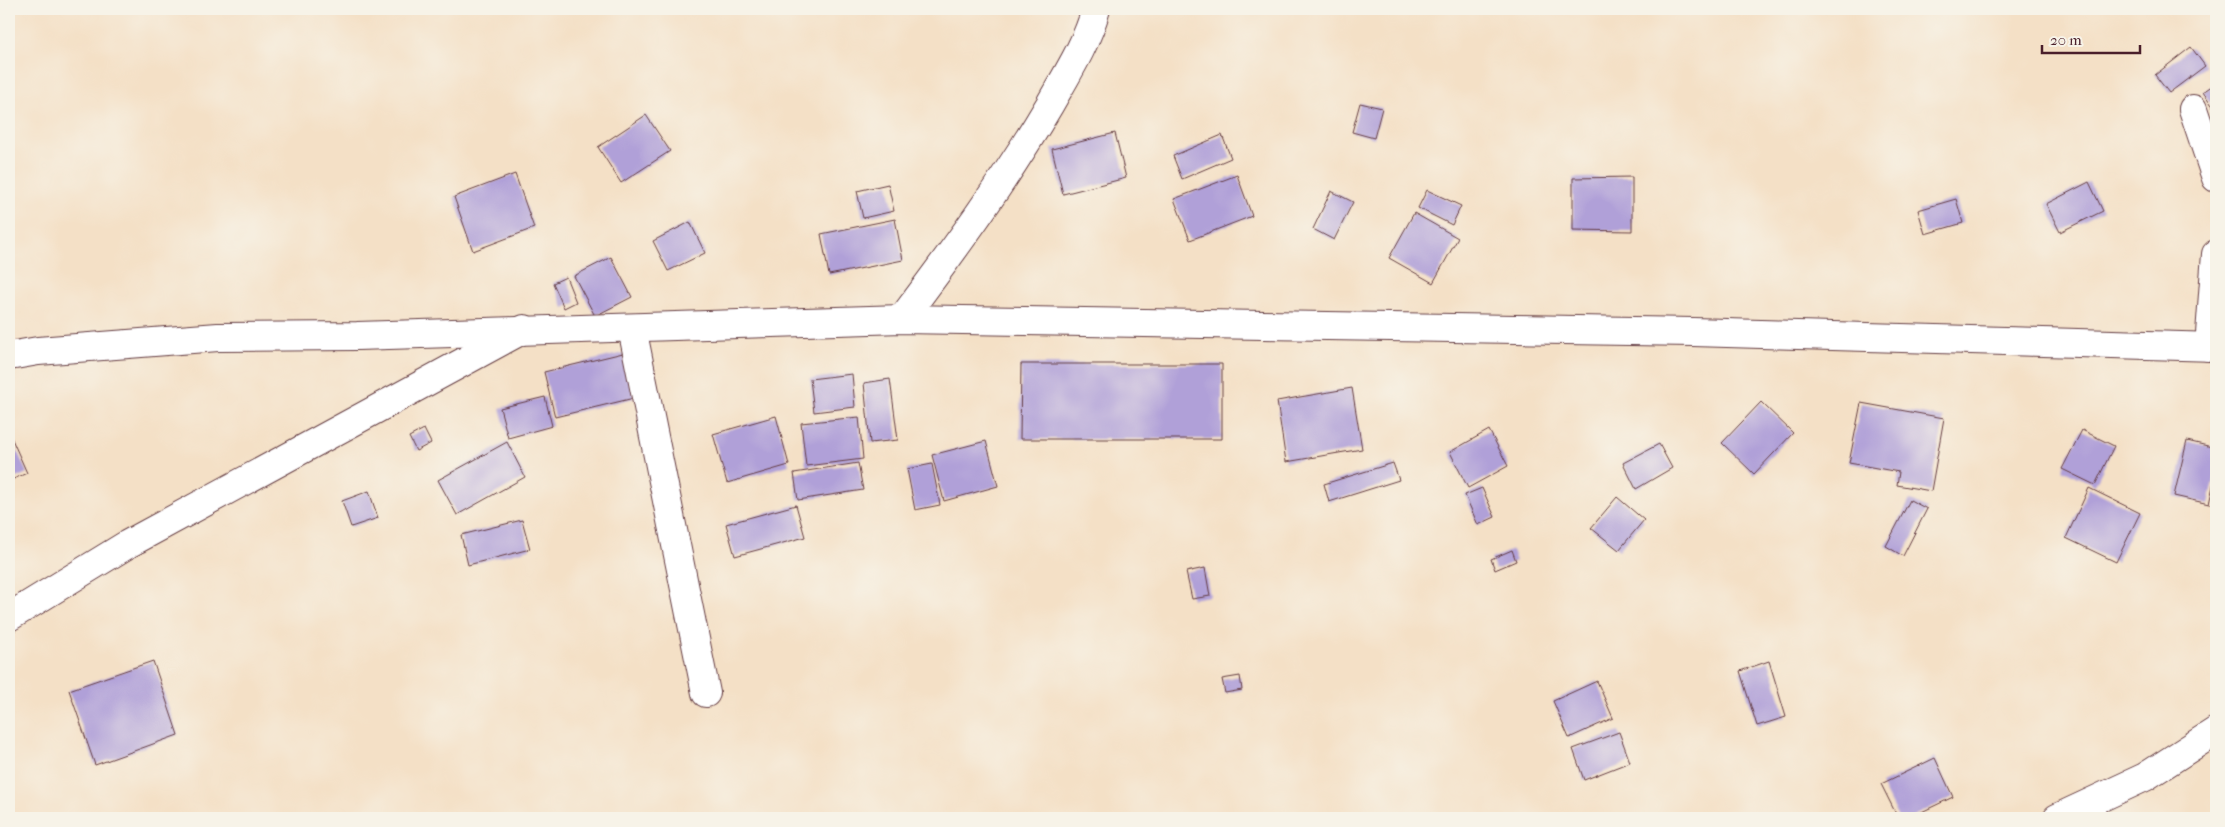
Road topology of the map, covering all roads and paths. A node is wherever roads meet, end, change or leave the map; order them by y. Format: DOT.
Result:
graph roads {
  1 [pos="1096,9"];
  2 [pos="2193,108"];
  3 [pos="2216,178"];
  4 [pos="2216,254"];
  5 [pos="902,319"];
  6 [pos="632,328"];
  7 [pos="524,329"];
  8 [pos="2213,347"];
  9 [pos="9,356"];
  10 [pos="9,618"];
  11 [pos="706,693"];
  12 [pos="2216,731"];
  13 [pos="2057,818"];
  1 -- 5 [label="main road"];
  2 -- 3 [label="main road"];
  4 -- 8 [label="main road"];
  5 -- 6 [label="main road"];
  5 -- 8 [label="main road"];
  6 -- 7 [label="main road"];
  6 -- 11 [label="main road"];
  7 -- 9 [label="main road"];
  7 -- 10 [label="main road"];
  12 -- 13 [label="main road"];
}
